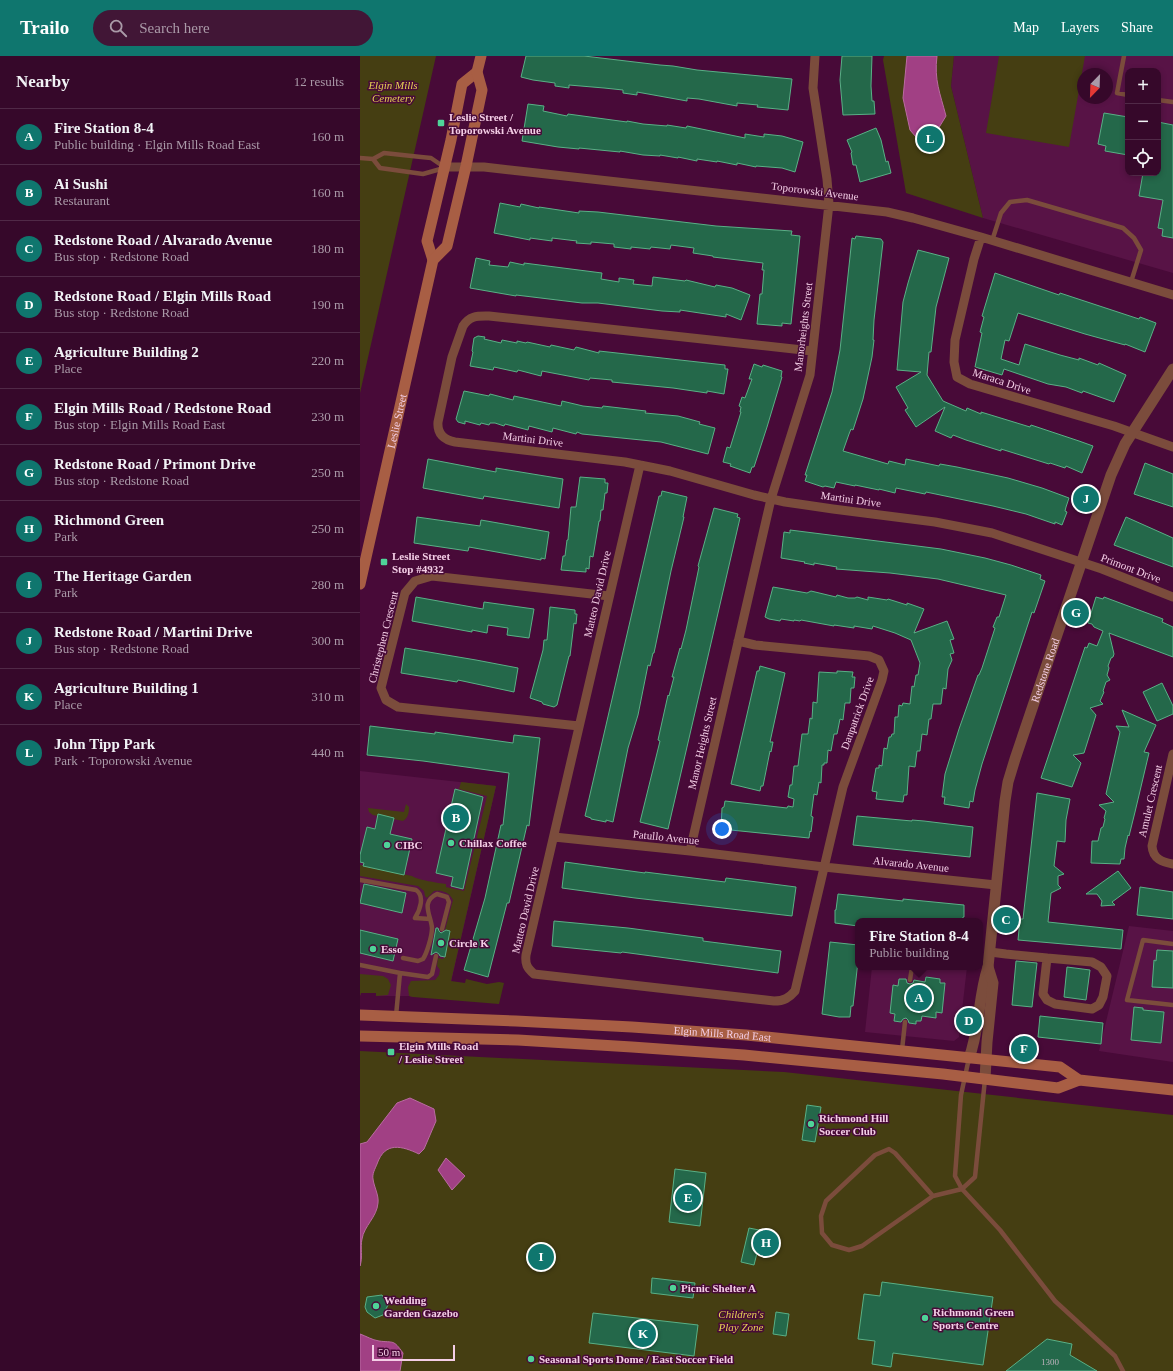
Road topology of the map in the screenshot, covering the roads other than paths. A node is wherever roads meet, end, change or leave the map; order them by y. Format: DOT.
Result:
graph roads {
  1 [pos="481,56"];
  2 [pos="815,56"];
  3 [pos="1124,56"];
  4 [pos="477,72"];
  5 [pos="1125,94"];
  6 [pos="1161,100"];
  7 [pos="1173,102"];
  8 [pos="360,158"];
  9 [pos="374,159"];
  10 [pos="466,166"];
  11 [pos="444,167"];
  12 [pos="829,204"];
  13 [pos="981,237"];
  14 [pos="992,241"];
  15 [pos="433,260"];
  16 [pos="1131,282"];
  17 [pos="1173,295"];
  18 [pos="812,351"];
  19 [pos="1173,369"];
  20 [pos="1132,432"];
  21 [pos="1173,446"];
  22 [pos="640,465"];
  23 [pos="771,499"];
  24 [pos="1081,561"];
  25 [pos="360,584"];
  26 [pos="609,596"];
  27 [pos="1173,597"];
  28 [pos="738,641"];
  29 [pos="578,726"];
  30 [pos="1173,754"];
  31 [pos="554,837"];
  32 [pos="690,851"];
  33 [pos="1173,864"];
  34 [pos="824,867"];
  35 [pos="360,880"];
  36 [pos="996,885"];
  37 [pos="430,919"];
  38 [pos="442,929"];
  39 [pos="1173,944"];
  40 [pos="990,952"];
  41 [pos="436,956"];
  42 [pos="403,958"];
  43 [pos="1047,958"];
  44 [pos="360,966"];
  45 [pos="988,967"];
  46 [pos="912,970"];
  47 [pos="400,973"];
  48 [pos="910,980"];
  49 [pos="1173,1005"];
  50 [pos="360,1015"];
  51 [pos="396,1016"];
  52 [pos="905,1022"];
  53 [pos="360,1036"];
  54 [pos="902,1050"];
  55 [pos="970,1058"];
  56 [pos="986,1059"];
  57 [pos="965,1077"];
  58 [pos="985,1079"];
  59 [pos="1079,1080"];
  60 [pos="1173,1090"];
  61 [pos="962,1189"];
  62 [pos="933,1196"];
  63 [pos="1123,1371"];
  1 -- 4 [label="main road, Leslie Street"];
  2 -- 12 [label="street, Manorheights Street"];
  3 -- 5 [label="lane"];
  4 -- 10 [label="main road, Leslie Street"];
  4 -- 11 [label="main road"];
  6 -- 7 [label="lane"];
  8 -- 9 [label="lane"];
  9 -- 11 [label="lane"];
  9 -- 11 [label="lane"];
  10 -- 11 [label="street, Toporowski Avenue"];
  10 -- 12 [label="street, Toporowski Avenue"];
  10 -- 15 [label="main road, Leslie Street"];
  11 -- 15 [label="main road"];
  12 -- 13 [label="street, Toporowski Avenue"];
  12 -- 18 [label="street, Manorheights Street"];
  13 -- 14 [label="street, Toporowski Avenue"];
  13 -- 20 [label="street, Maraca Drive"];
  14 -- 16 [label="street, Toporowski Avenue"];
  14 -- 16 [label="lane"];
  15 -- 25 [label="main road, Leslie Street"];
  16 -- 17 [label="street, Toporowski Avenue"];
  18 -- 22 [label="street, Martini Drive"];
  18 -- 23 [label="street, Manorheights Street"];
  19 -- 20 [label="street, Redstone Road"];
  20 -- 21 [label="street"];
  20 -- 24 [label="street, Redstone Road"];
  22 -- 23 [label="street, Martini Drive"];
  22 -- 26 [label="street, Matteo David Drive"];
  23 -- 24 [label="street, Martini Drive"];
  23 -- 28 [label="street, Manorheights Street"];
  24 -- 27 [label="street, Primont Drive"];
  24 -- 36 [label="street, Redstone Road"];
  26 -- 29 [label="street, Matteo David Drive"];
  26 -- 29 [label="street, Christephen Crescent"];
  28 -- 32 [label="street, Manor Heights Street"];
  28 -- 34 [label="street, Danpatrick Drive"];
  29 -- 31 [label="street, Matteo David Drive"];
  30 -- 33 [label="street, Amulet Crescent"];
  31 -- 32 [label="street, Patullo Avenue"];
  31 -- 34 [label="street, Matteo David Drive"];
  32 -- 34 [label="street, Patullo Avenue"];
  34 -- 36 [label="street, Alvarado Avenue"];
  35 -- 37 [label="lane"];
  36 -- 40 [label="street, Redstone Road"];
  37 -- 38 [label="lane"];
  37 -- 42 [label="lane"];
  39 -- 49 [label="lane"];
  40 -- 43 [label="street"];
  40 -- 45 [label="street, Redstone Road"];
  41 -- 47 [label="lane"];
  43 -- 43 [label="street"];
  44 -- 47 [label="lane"];
  45 -- 55 [label="street, Redstone Road"];
  45 -- 56 [label="street, Redstone Road"];
  46 -- 48 [label="lane"];
  47 -- 51 [label="lane"];
  50 -- 51 [label="main road, Elgin Mills Road East"];
  51 -- 54 [label="main road, Elgin Mills Road East"];
  52 -- 54 [label="lane"];
  53 -- 57 [label="main road, Elgin Mills Road East"];
  54 -- 55 [label="main road, Elgin Mills Road East"];
  55 -- 56 [label="main road, Elgin Mills Road East"];
  55 -- 57 [label="lane"];
  56 -- 58 [label="street, Redstone Road"];
  56 -- 59 [label="main road, Elgin Mills Road East"];
  57 -- 58 [label="main road, Elgin Mills Road East"];
  57 -- 61 [label="lane"];
  58 -- 59 [label="main road, Elgin Mills Road East"];
  58 -- 61 [label="lane"];
  59 -- 60 [label="main road, Elgin Mills Road East"];
  61 -- 62 [label="lane"];
  61 -- 63 [label="lane"];
  62 -- 62 [label="lane"];
}
